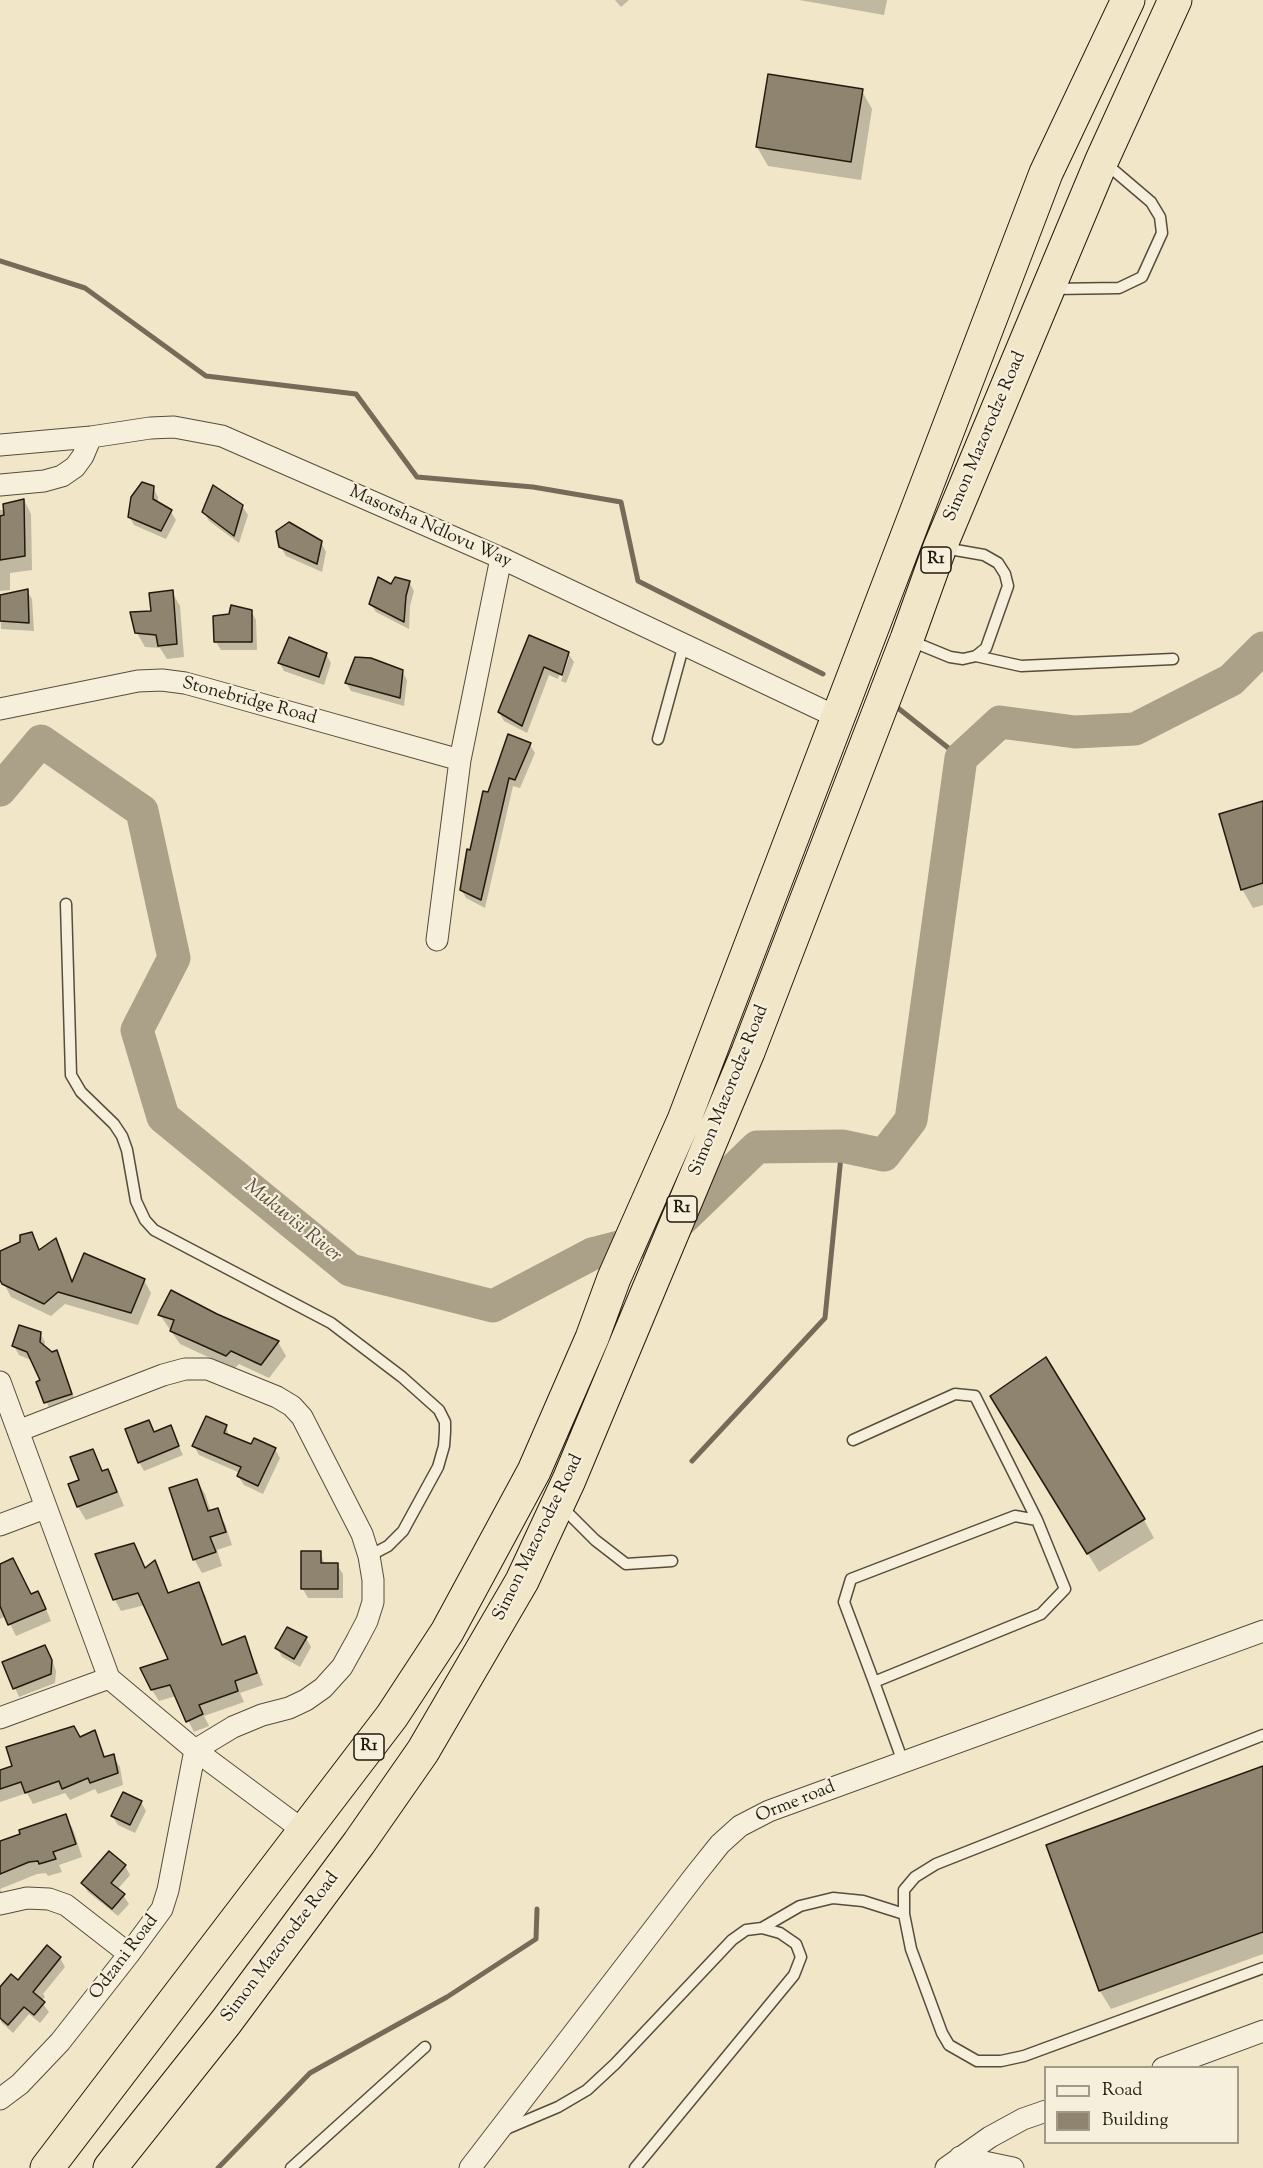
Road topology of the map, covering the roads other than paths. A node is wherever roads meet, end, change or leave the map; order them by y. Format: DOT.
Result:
graph roads {
  1 [pos="1128,0"];
  2 [pos="1175,0"];
  3 [pos="1102,160"];
  4 [pos="1048,289"];
  5 [pos="91,437"];
  6 [pos="0,445"];
  7 [pos="0,485"];
  8 [pos="940,547"];
  9 [pos="501,558"];
  10 [pos="907,639"];
  11 [pos="684,644"];
  12 [pos="976,656"];
  13 [pos="1173,659"];
  14 [pos="0,709"];
  15 [pos="839,718"];
  16 [pos="658,738"];
  17 [pos="460,760"];
  18 [pos="66,904"];
  19 [pos="436,940"];
  20 [pos="0,1382"];
  21 [pos="18,1431"];
  22 [pos="853,1440"];
  23 [pos="558,1503"];
  24 [pos="45,1508"];
  25 [pos="1037,1520"];
  26 [pos="0,1525"];
  27 [pos="369,1556"];
  28 [pos="672,1562"];
  29 [pos="1263,1630"];
  30 [pos="109,1678"];
  31 [pos="874,1682"];
  32 [pos="0,1718"];
  33 [pos="1263,1735"];
  34 [pos="195,1750"];
  35 [pos="903,1762"];
  36 [pos="304,1831"];
  37 [pos="0,1904"];
  38 [pos="904,1914"];
  39 [pos="762,1928"];
  40 [pos="129,1954"];
  41 [pos="1263,1968"];
  42 [pos="1263,2031"];
  43 [pos="425,2048"];
  44 [pos="1166,2066"];
  45 [pos="0,2099"];
  46 [pos="1044,2112"];
  47 [pos="497,2133"];
  48 [pos="953,2162"];
  49 [pos="47,2168"];
  50 [pos="110,2168"];
  51 [pos="291,2168"];
  52 [pos="470,2168"];
  53 [pos="635,2168"];
  54 [pos="1013,2168"];
  1 -- 15 [label="highway, Simon Mazorodze Road / R1"];
  2 -- 3 [label="highway, Simon Mazorodze Road / R1"];
  3 -- 4 [label="highway, Simon Mazorodze Road / R1"];
  3 -- 4 [label="lane"];
  4 -- 8 [label="highway, Simon Mazorodze Road / R1"];
  5 -- 6 [label="street, Masotsha Ndlovu Way"];
  5 -- 7 [label="street"];
  5 -- 9 [label="street, Masotsha Ndlovu Way"];
  8 -- 10 [label="highway, Simon Mazorodze Road / R1"];
  8 -- 12 [label="lane"];
  9 -- 11 [label="street, Masotsha Ndlovu Way"];
  9 -- 17 [label="street"];
  10 -- 12 [label="lane"];
  10 -- 23 [label="highway, Simon Mazorodze Road / R1"];
  11 -- 15 [label="street, Masotsha Ndlovu Way"];
  11 -- 16 [label="lane"];
  12 -- 13 [label="lane"];
  14 -- 17 [label="street, Stonebridge Road"];
  15 -- 36 [label="highway, Simon Mazorodze Road / R1"];
  17 -- 19 [label="street"];
  18 -- 27 [label="lane"];
  20 -- 21 [label="street"];
  21 -- 24 [label="street"];
  21 -- 27 [label="street"];
  22 -- 25 [label="lane"];
  23 -- 28 [label="lane"];
  23 -- 50 [label="highway, Simon Mazorodze Road / R1"];
  24 -- 26 [label="street"];
  24 -- 30 [label="street"];
  25 -- 31 [label="lane"];
  25 -- 31 [label="lane"];
  27 -- 34 [label="street"];
  29 -- 35 [label="street, Orme road"];
  30 -- 32 [label="street"];
  30 -- 34 [label="street"];
  31 -- 35 [label="lane"];
  33 -- 38 [label="lane"];
  34 -- 36 [label="street"];
  34 -- 40 [label="street, Odzani Road"];
  35 -- 47 [label="street, Orme road"];
  36 -- 49 [label="highway, R1"];
  37 -- 40 [label="street"];
  38 -- 39 [label="lane"];
  38 -- 41 [label="lane"];
  39 -- 47 [label="lane"];
  39 -- 53 [label="lane"];
  40 -- 45 [label="street, Odzani Road"];
  42 -- 44 [label="street"];
  43 -- 51 [label="lane"];
  46 -- 48 [label="street"];
  47 -- 52 [label="street, Orme road"];
  48 -- 54 [label="street"];
}
